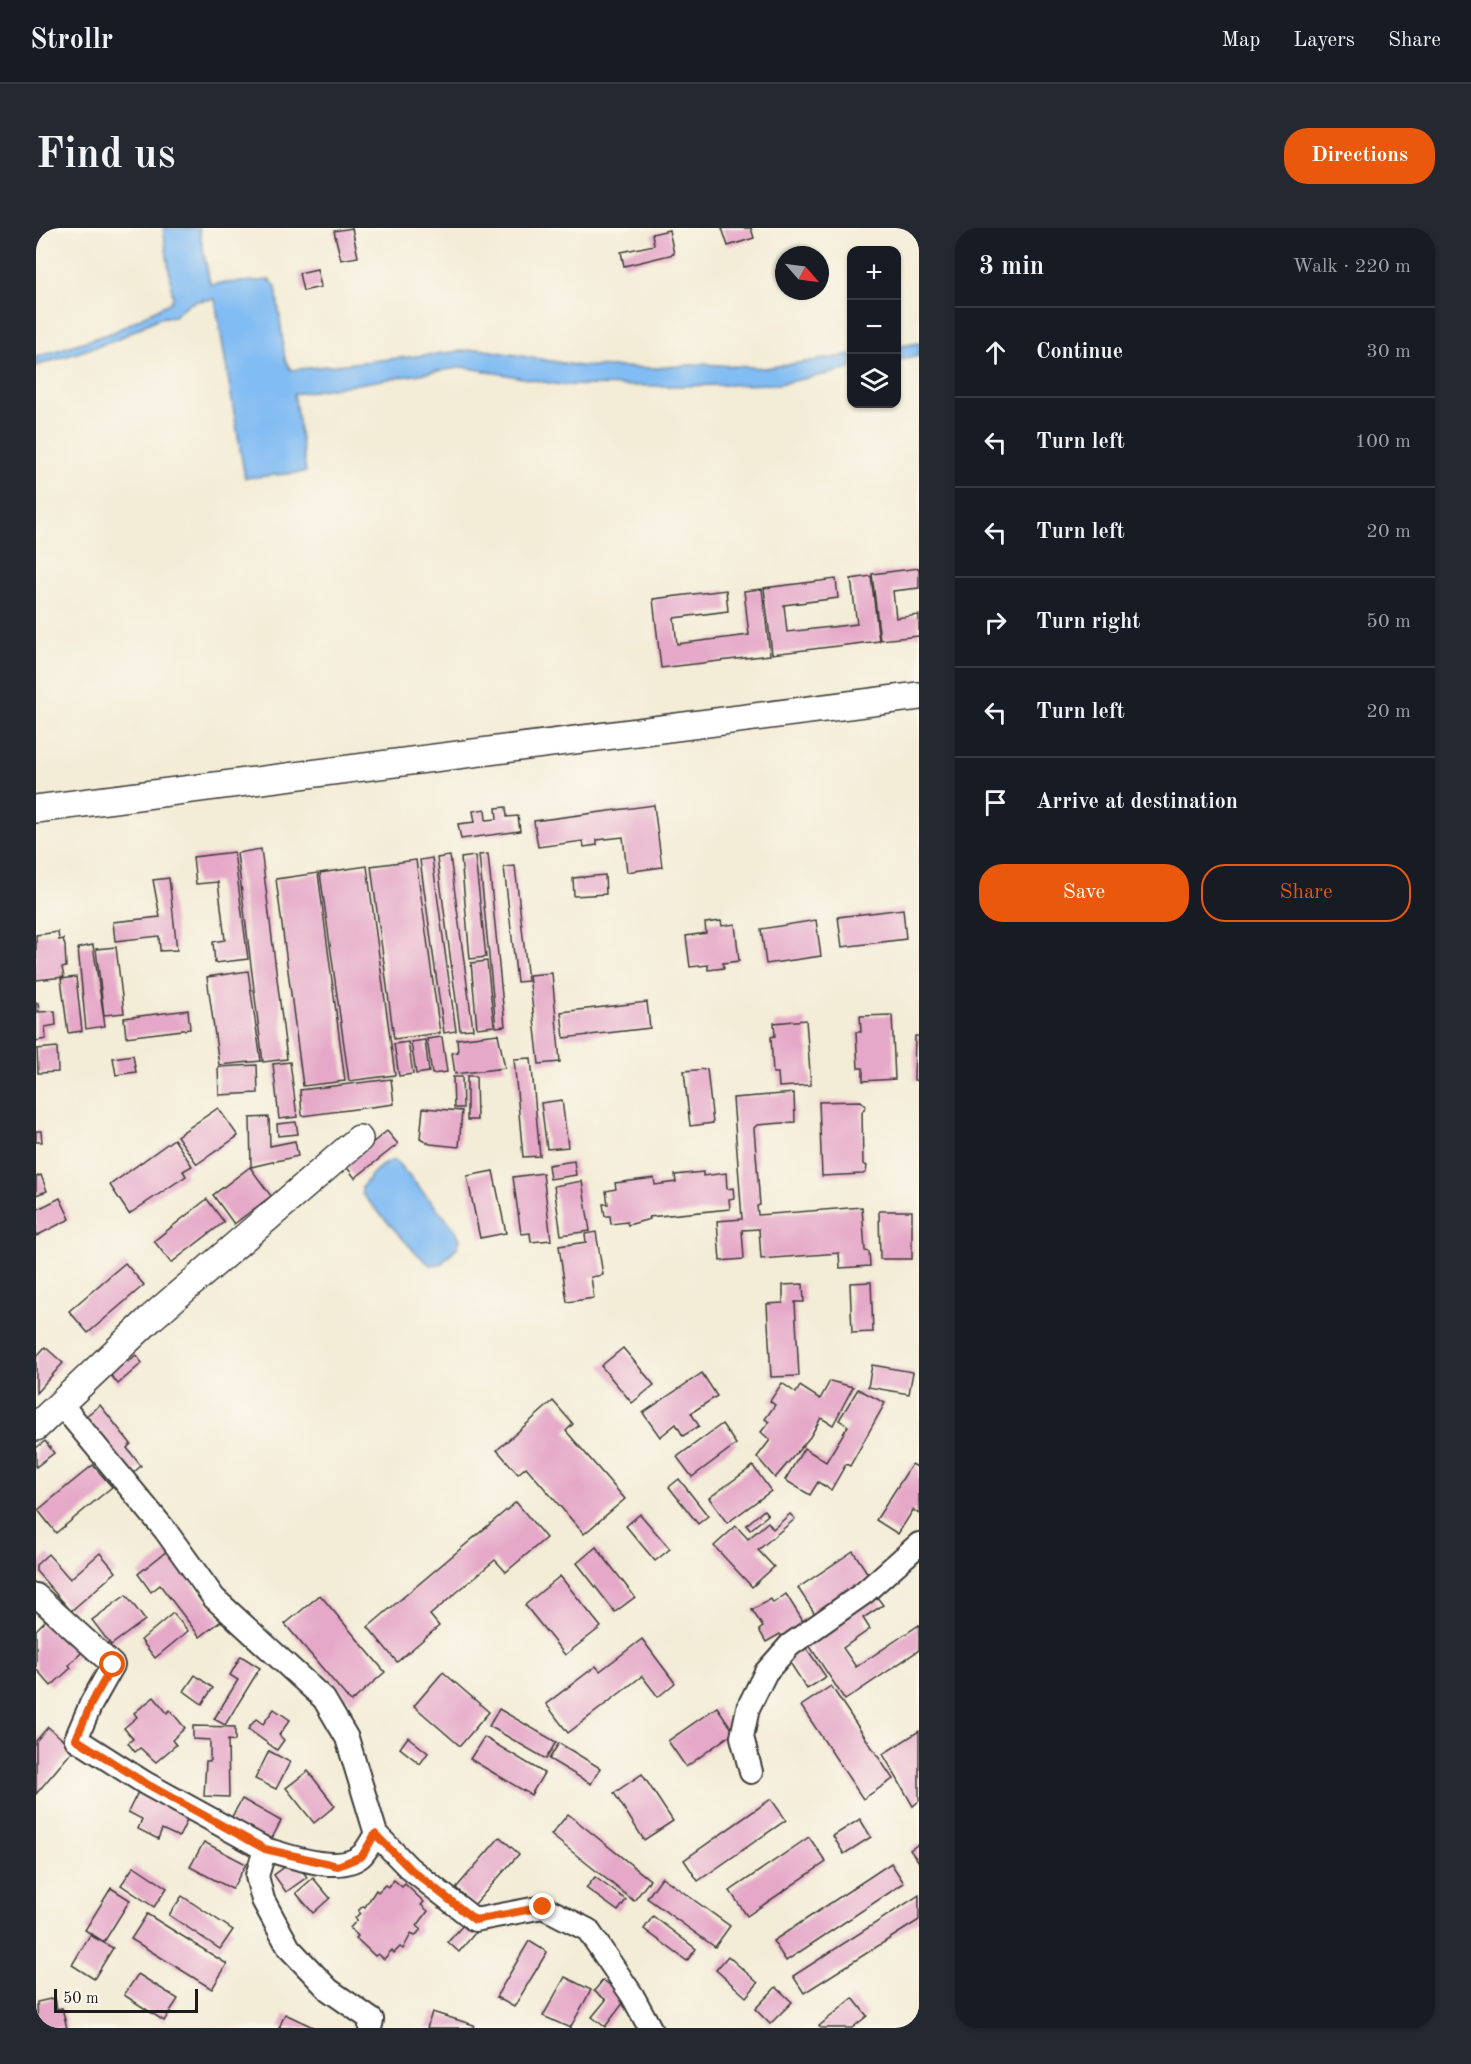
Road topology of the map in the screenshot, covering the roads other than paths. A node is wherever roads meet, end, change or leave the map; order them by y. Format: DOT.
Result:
graph roads {
  1 [pos="919,696"];
  2 [pos="36,809"];
  3 [pos="359,1139"];
  4 [pos="61,1404"];
  5 [pos="36,1427"];
  6 [pos="919,1544"];
  7 [pos="36,1595"];
  8 [pos="751,1772"];
  9 [pos="375,1834"];
  10 [pos="265,1849"];
  11 [pos="370,2028"];
  12 [pos="650,2028"];
  1 -- 2 [label="street"];
  3 -- 4 [label="street"];
  4 -- 5 [label="street"];
  4 -- 9 [label="street"];
  6 -- 8 [label="street"];
  7 -- 10 [label="street"];
  9 -- 10 [label="street"];
  9 -- 12 [label="street"];
  10 -- 11 [label="street"];
}
